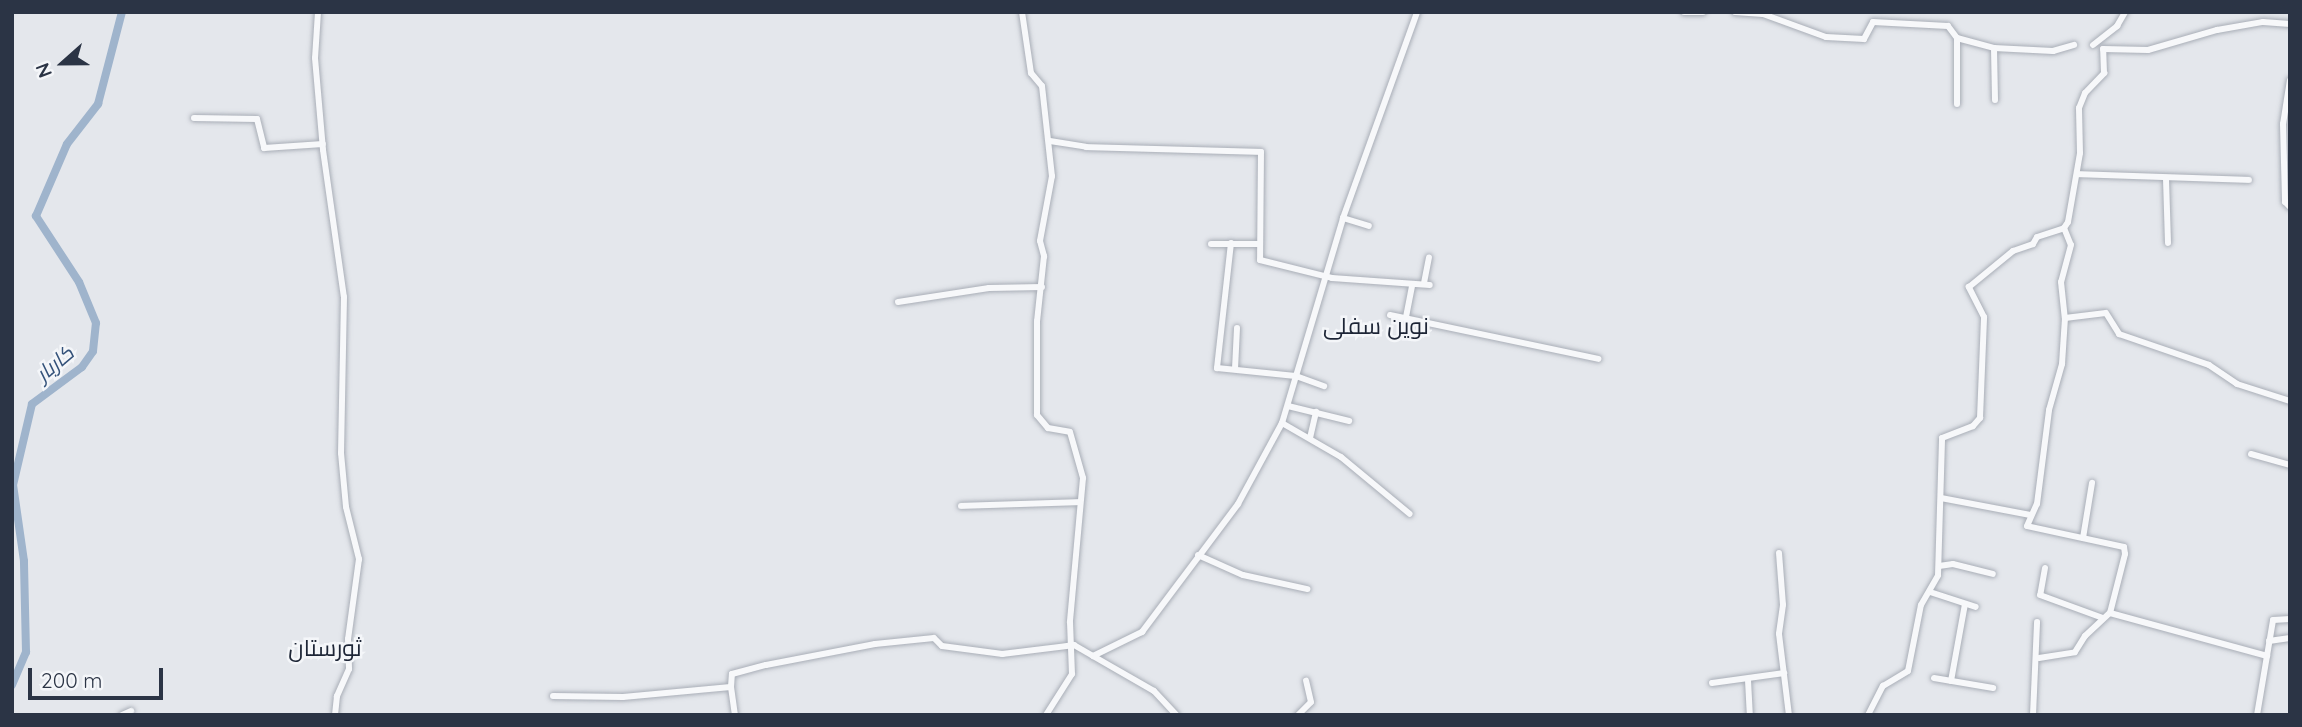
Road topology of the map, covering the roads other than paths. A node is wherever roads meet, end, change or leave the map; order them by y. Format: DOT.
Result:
graph roads {
  1 [pos="318,12"];
  2 [pos="1023,12"];
  3 [pos="1417,12"];
  4 [pos="1684,12"];
  5 [pos="1703,12"];
  6 [pos="1735,12"];
  7 [pos="2125,12"];
  8 [pos="2262,12"];
  9 [pos="2263,22"];
  10 [pos="2290,24"];
  11 [pos="1957,38"];
  12 [pos="2093,45"];
  13 [pos="2074,46"];
  14 [pos="2083,46"];
  15 [pos="1994,48"];
  16 [pos="2103,49"];
  17 [pos="1991,70"];
  18 [pos="2290,80"];
  19 [pos="1994,100"];
  20 [pos="1957,104"];
  21 [pos="194,118"];
  22 [pos="1050,141"];
  23 [pos="323,144"];
  24 [pos="2077,174"];
  25 [pos="2166,179"];
  26 [pos="2249,180"];
  27 [pos="2290,207"];
  28 [pos="1343,218"];
  29 [pos="1369,226"];
  30 [pos="2064,228"];
  31 [pos="1231,243"];
  32 [pos="2168,243"];
  33 [pos="1211,244"];
  34 [pos="1258,244"];
  35 [pos="1429,257"];
  36 [pos="1328,275"];
  37 [pos="1412,286"];
  38 [pos="1042,287"];
  39 [pos="898,302"];
  40 [pos="1390,315"];
  41 [pos="1406,317"];
  42 [pos="2065,318"];
  43 [pos="1237,328"];
  44 [pos="1598,359"];
  45 [pos="1235,369"];
  46 [pos="1296,376"];
  47 [pos="1324,386"];
  48 [pos="2290,401"];
  49 [pos="1288,406"];
  50 [pos="1316,412"];
  51 [pos="1349,421"];
  52 [pos="1282,423"];
  53 [pos="1310,438"];
  54 [pos="2251,454"];
  55 [pos="2290,465"];
  56 [pos="2092,483"];
  57 [pos="1941,498"];
  58 [pos="1080,502"];
  59 [pos="961,506"];
  60 [pos="1410,514"];
  61 [pos="2030,515"];
  62 [pos="2082,538"];
  63 [pos="1779,553"];
  64 [pos="1198,555"];
  65 [pos="1939,566"];
  66 [pos="2045,568"];
  67 [pos="1993,575"];
  68 [pos="1307,589"];
  69 [pos="1930,592"];
  70 [pos="1965,604"];
  71 [pos="1976,607"];
  72 [pos="2106,616"];
  73 [pos="2290,619"];
  74 [pos="2037,622"];
  75 [pos="2290,638"];
  76 [pos="2269,641"];
  77 [pos="1074,645"];
  78 [pos="1094,656"];
  79 [pos="2267,656"];
  80 [pos="2039,658"];
  81 [pos="1784,673"];
  82 [pos="1934,678"];
  83 [pos="1748,680"];
  84 [pos="1306,681"];
  85 [pos="1951,681"];
  86 [pos="1712,683"];
  87 [pos="731,687"];
  88 [pos="1993,688"];
  89 [pos="553,696"];
  90 [pos="131,711"];
  91 [pos="122,715"];
  92 [pos="335,715"];
  93 [pos="734,715"];
  94 [pos="1046,715"];
  95 [pos="1176,715"];
  96 [pos="1298,715"];
  97 [pos="1750,715"];
  98 [pos="1789,715"];
  99 [pos="1868,715"];
  100 [pos="2033,715"];
  101 [pos="2257,715"];
  1 -- 23 [label="street"];
  2 -- 22 [label="street"];
  3 -- 28 [label="street"];
  4 -- 5 [label="street"];
  6 -- 11 [label="street"];
  7 -- 12 [label="street"];
  8 -- 9 [label="street"];
  9 -- 10 [label="street"];
  9 -- 16 [label="street"];
  11 -- 15 [label="street"];
  11 -- 20 [label="street"];
  12 -- 14 [label="street"];
  12 -- 16 [label="street"];
  13 -- 15 [label="street"];
  15 -- 17 [label="street"];
  15 -- 19 [label="street"];
  16 -- 24 [label="street"];
  18 -- 27 [label="street"];
  21 -- 23 [label="street"];
  22 -- 34 [label="street"];
  22 -- 38 [label="street"];
  23 -- 92 [label="street"];
  24 -- 25 [label="street"];
  24 -- 30 [label="street"];
  25 -- 26 [label="street"];
  25 -- 32 [label="street"];
  28 -- 29 [label="street"];
  28 -- 36 [label="street"];
  30 -- 42 [label="street"];
  30 -- 57 [label="street"];
  31 -- 33 [label="street"];
  31 -- 34 [label="street"];
  31 -- 45 [label="street"];
  34 -- 36 [label="street"];
  35 -- 37 [label="street"];
  36 -- 37 [label="street"];
  36 -- 46 [label="street"];
  37 -- 41 [label="street"];
  38 -- 39 [label="street"];
  38 -- 58 [label="street"];
  40 -- 41 [label="street"];
  41 -- 44 [label="street"];
  42 -- 48 [label="street"];
  42 -- 61 [label="street"];
  43 -- 45 [label="street"];
  45 -- 46 [label="street"];
  46 -- 47 [label="street"];
  46 -- 49 [label="street"];
  49 -- 50 [label="street"];
  49 -- 52 [label="street"];
  50 -- 51 [label="street"];
  50 -- 53 [label="street"];
  52 -- 53 [label="street"];
  52 -- 64 [label="street"];
  53 -- 60 [label="street"];
  54 -- 55 [label="street"];
  56 -- 62 [label="street"];
  57 -- 61 [label="street"];
  57 -- 65 [label="street"];
  58 -- 59 [label="street"];
  58 -- 77 [label="street"];
  61 -- 62 [label="street"];
  62 -- 72 [label="street"];
  63 -- 81 [label="street"];
  64 -- 68 [label="street"];
  64 -- 78 [label="street"];
  65 -- 67 [label="street"];
  65 -- 69 [label="street"];
  66 -- 72 [label="street"];
  69 -- 70 [label="street"];
  69 -- 99 [label="street"];
  70 -- 71 [label="street"];
  70 -- 85 [label="street"];
  72 -- 79 [label="street"];
  72 -- 80 [label="street"];
  73 -- 76 [label="street"];
  74 -- 80 [label="street"];
  75 -- 76 [label="street"];
  76 -- 79 [label="street"];
  77 -- 78 [label="street"];
  77 -- 87 [label="street"];
  77 -- 94 [label="street"];
  78 -- 95 [label="street"];
  79 -- 101 [label="street"];
  80 -- 100 [label="street"];
  81 -- 83 [label="street"];
  81 -- 98 [label="street"];
  82 -- 85 [label="street"];
  83 -- 86 [label="street"];
  83 -- 97 [label="street"];
  84 -- 96 [label="street"];
  85 -- 88 [label="street"];
  87 -- 89 [label="street"];
  87 -- 93 [label="street"];
  90 -- 91 [label="street"];
}
